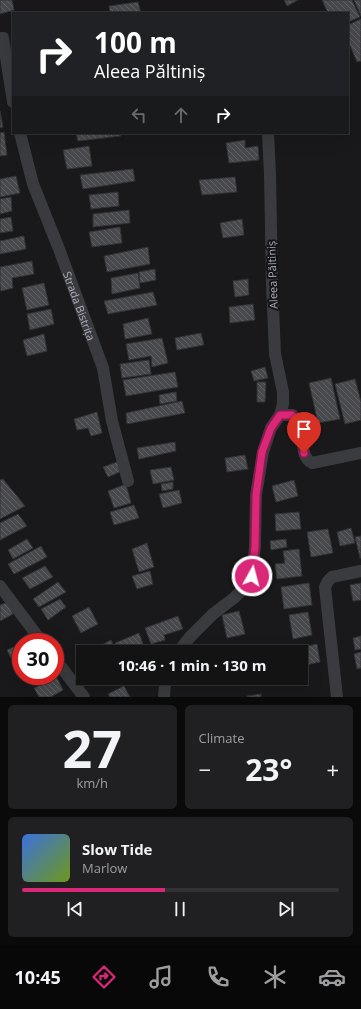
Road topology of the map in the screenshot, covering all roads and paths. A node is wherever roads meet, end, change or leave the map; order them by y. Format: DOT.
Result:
graph roads {
  1 [pos="0,38"];
  2 [pos="12,96"];
  3 [pos="20,134"];
  4 [pos="268,134"];
  5 [pos="280,415"];
  6 [pos="361,453"];
  7 [pos="128,481"];
  8 [pos="361,571"];
  9 [pos="0,586"];
  10 [pos="35,633"];
  11 [pos="184,645"];
  12 [pos="64,671"];
  13 [pos="165,685"];
  14 [pos="84,697"];
  15 [pos="164,697"];
  16 [pos="337,697"];
  1 -- 2 [label="street"];
  3 -- 7 [label="street, Strada Bistrița"];
  4 -- 5 [label="street, Aleea Păltiniș"];
  5 -- 6 [label="street"];
  5 -- 11 [label="street, Aleea Păltiniș"];
  8 -- 16 [label="street"];
  9 -- 10 [label="street"];
  12 -- 14 [label="street"];
  13 -- 15 [label="street"];
}
